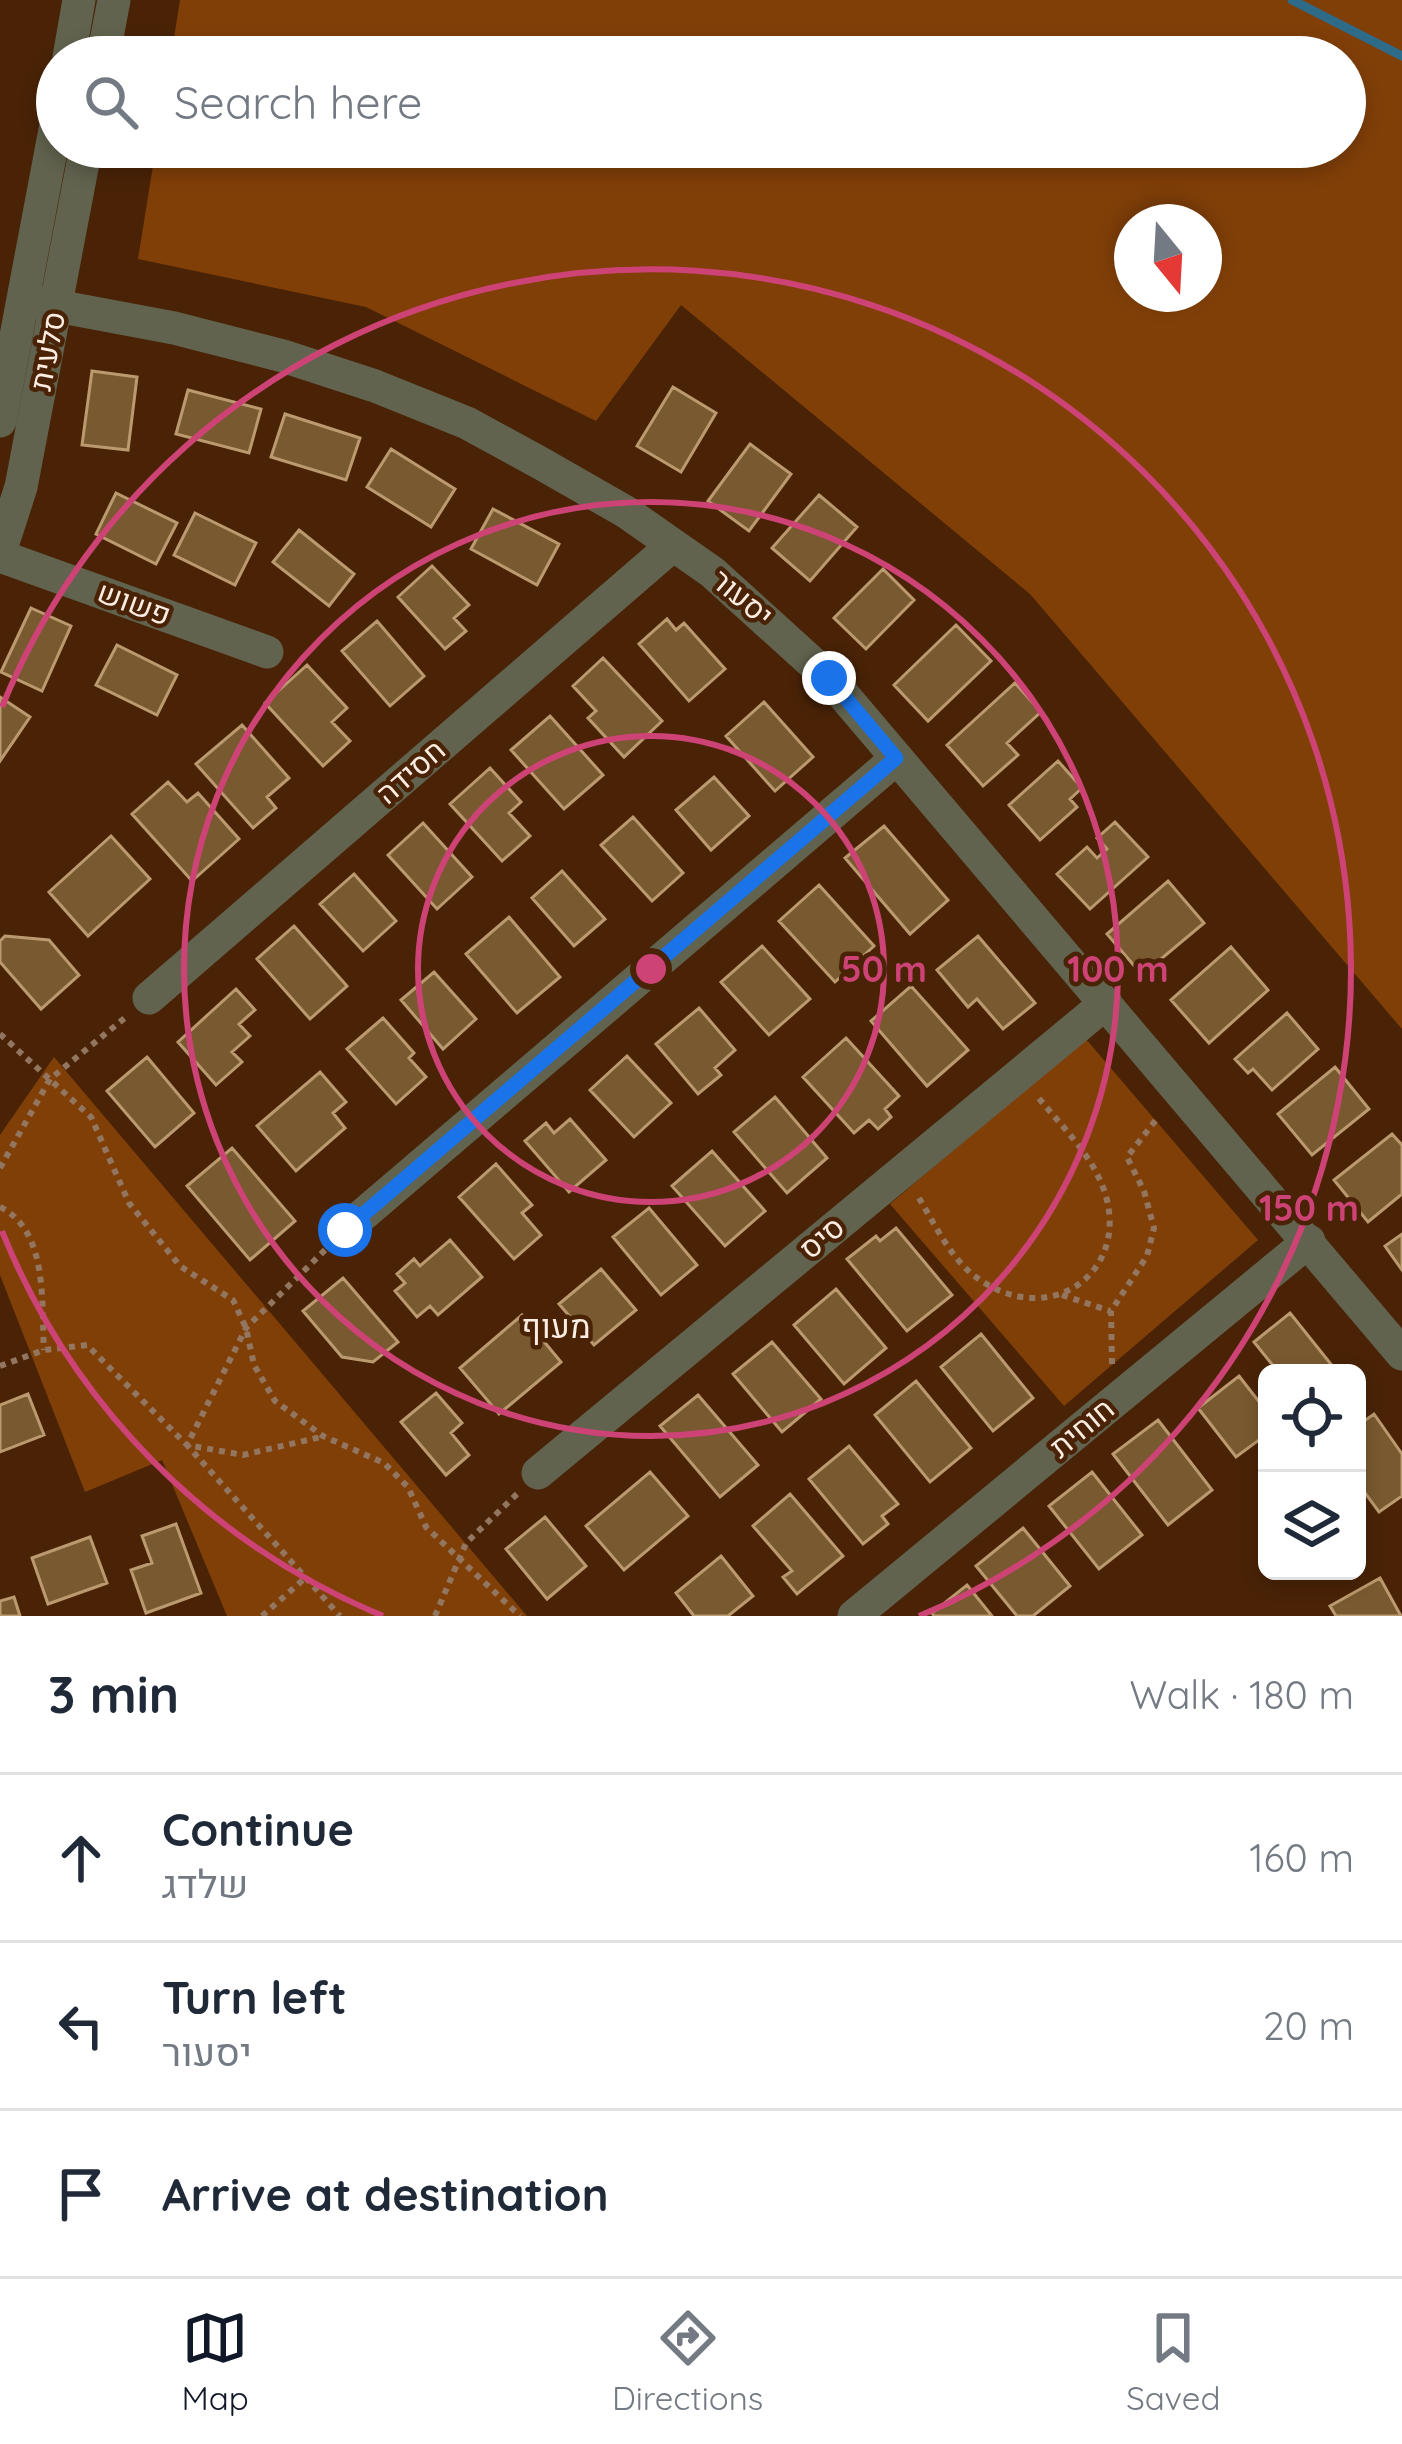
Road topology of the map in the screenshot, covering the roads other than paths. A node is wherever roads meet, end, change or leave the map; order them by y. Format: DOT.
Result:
graph roads {
  1 [pos="80,0"];
  2 [pos="114,0"];
  3 [pos="73,36"];
  4 [pos="107,36"];
  5 [pos="52,168"];
  6 [pos="80,168"];
  7 [pos="40,303"];
  8 [pos="0,421"];
  9 [pos="673,545"];
  10 [pos="0,554"];
  11 [pos="267,652"];
  12 [pos="896,758"];
  13 [pos="148,998"];
  14 [pos="1106,1004"];
  15 [pos="345,1230"];
  16 [pos="1309,1241"];
  17 [pos="1402,1354"];
  18 [pos="538,1473"];
  19 [pos="854,1616"];
  1 -- 3 [label="street"];
  2 -- 4 [label="street"];
  5 -- 7 [label="street, סלעית"];
  6 -- 7 [label="street, סלעית"];
  7 -- 8 [label="street, סלעית"];
  7 -- 9 [label="street, יסעור"];
  7 -- 10 [label="street, סלעית"];
  9 -- 12 [label="street, יסעור"];
  9 -- 13 [label="street, חסידה"];
  10 -- 11 [label="street, פשוש"];
  12 -- 14 [label="street, יסעור"];
  12 -- 15 [label="street"];
  14 -- 16 [label="street, יסעור"];
  14 -- 18 [label="street, סיס"];
  16 -- 17 [label="street, יסעור"];
  16 -- 19 [label="street, חוחית"];
}
